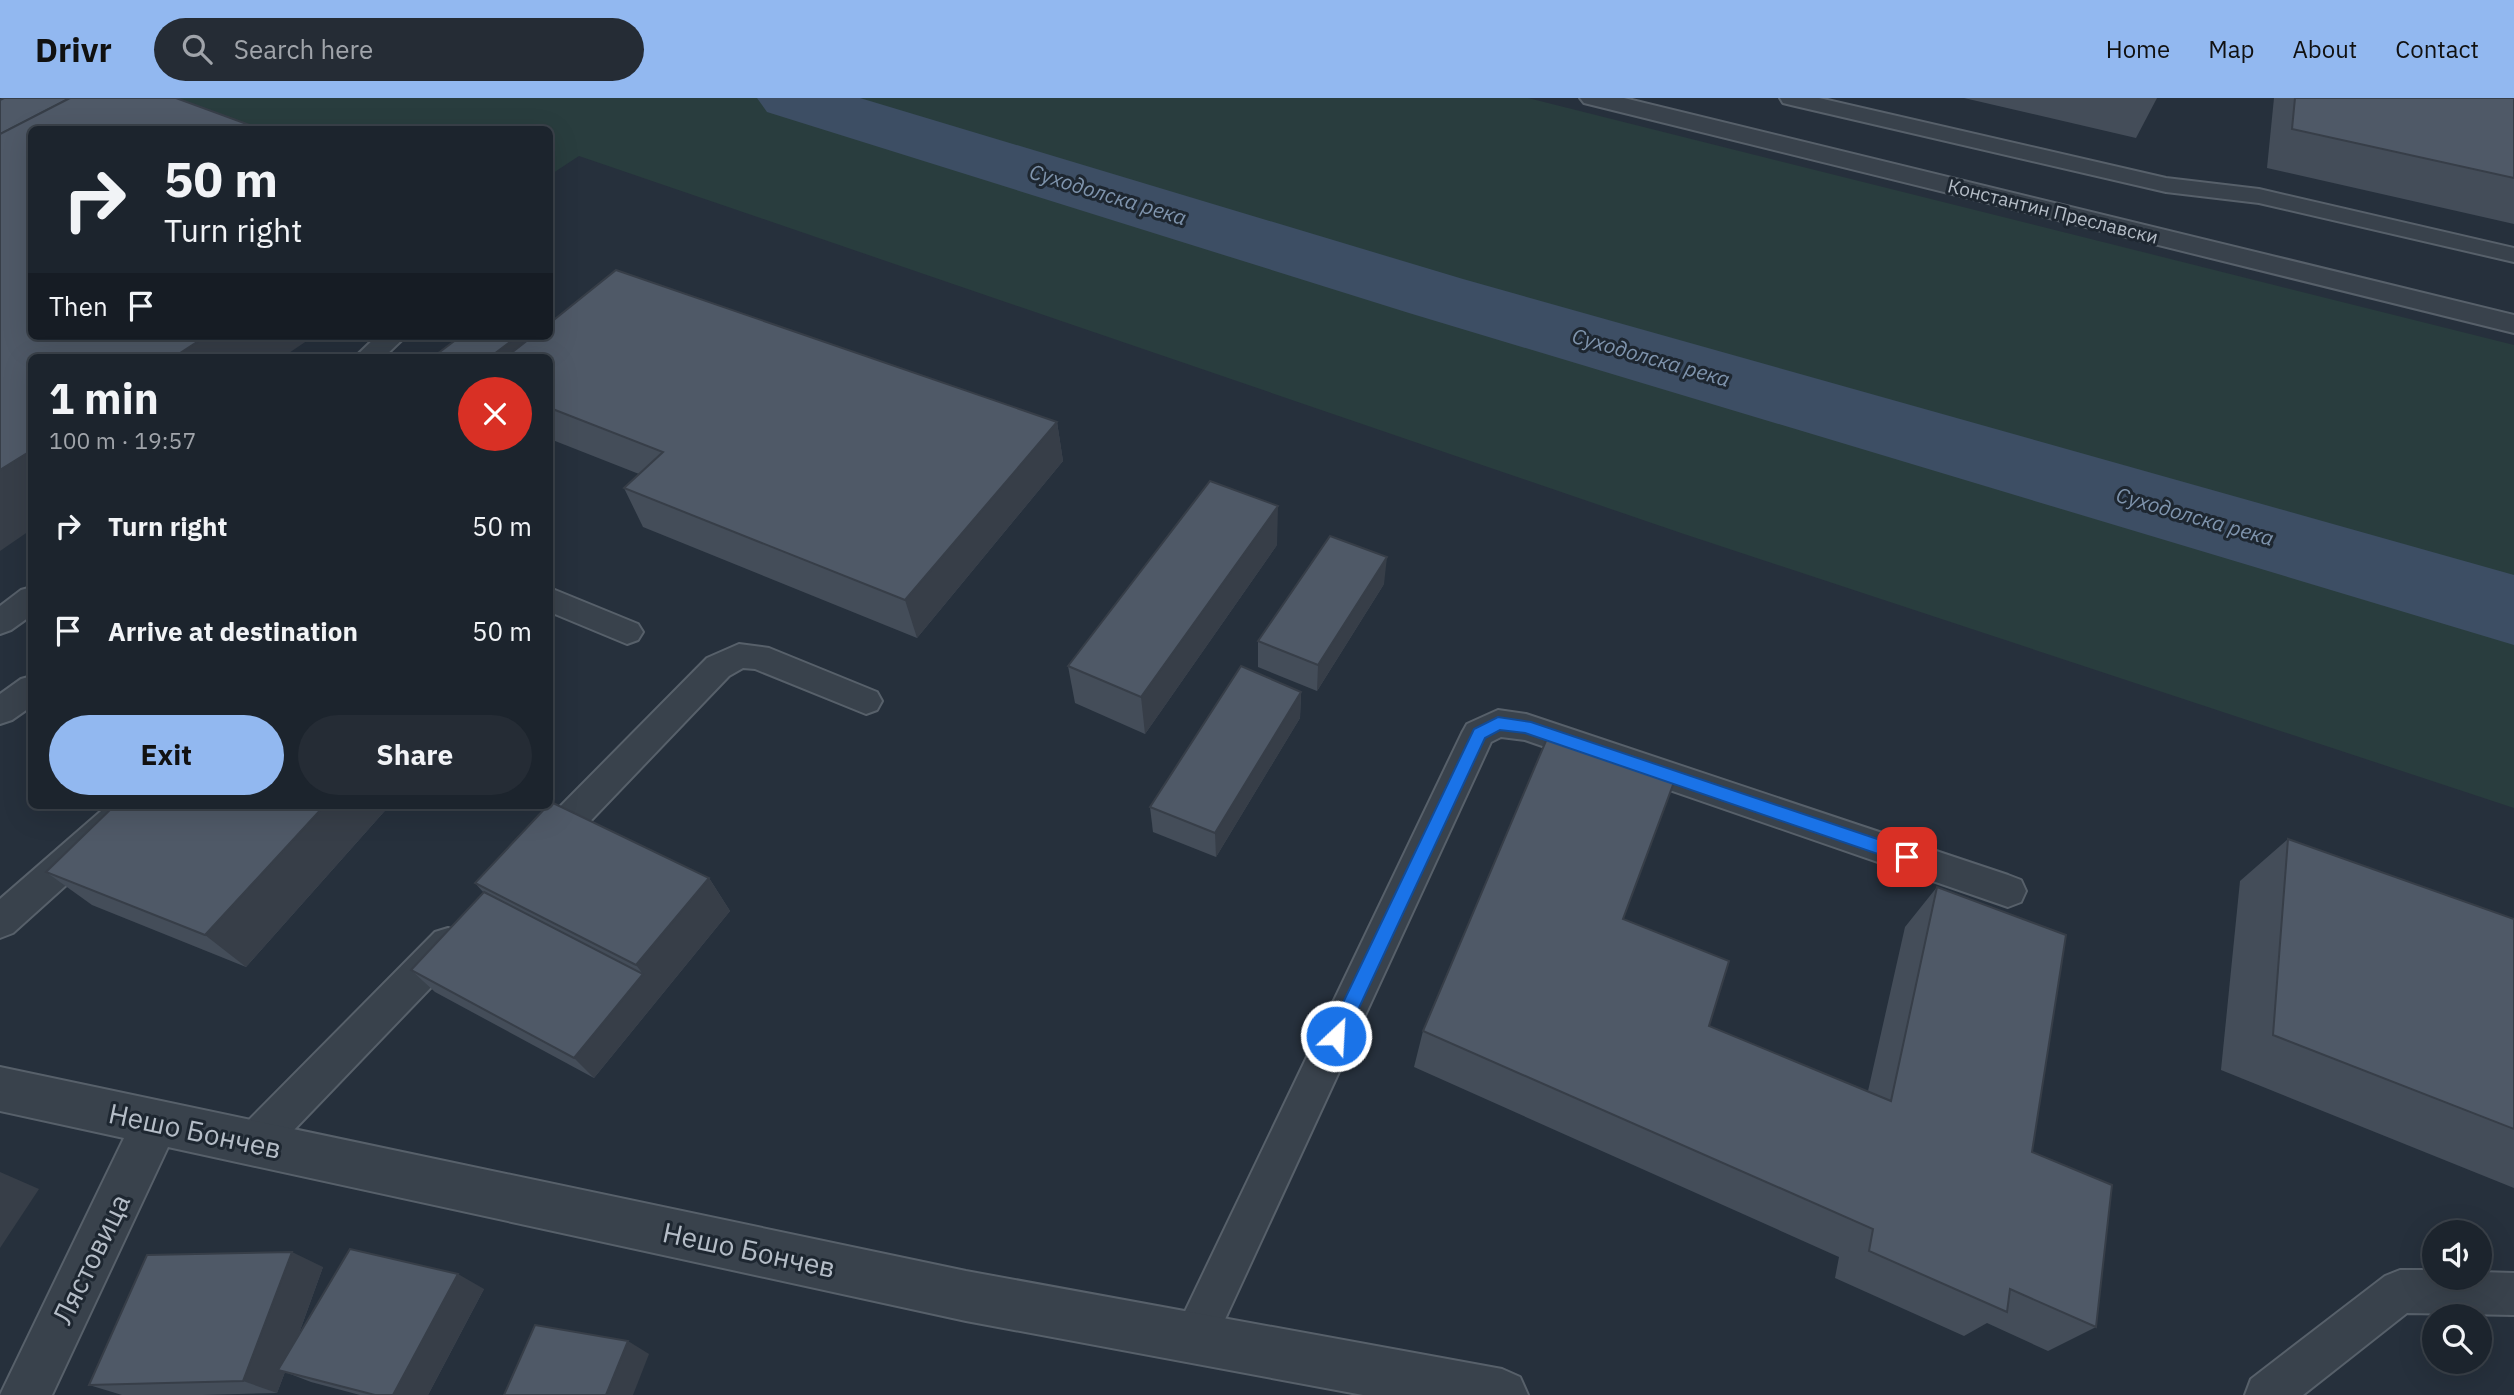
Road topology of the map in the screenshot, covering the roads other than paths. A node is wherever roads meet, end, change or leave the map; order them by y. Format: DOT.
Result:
graph roads {
  1 [pos="1593,98"];
  2 [pos="1791,98"];
  3 [pos="2514,255"];
  4 [pos="2514,324"];
  5 [pos="388,340"];
  6 [pos="372,354"];
  7 [pos="553,600"];
  8 [pos="28,601"];
  9 [pos="0,622"];
  10 [pos="627,632"];
  11 [pos="28,691"];
  12 [pos="866,701"];
  13 [pos="0,711"];
  14 [pos="127,809"];
  15 [pos="525,866"];
  16 [pos="2008,891"];
  17 [pos="0,922"];
  18 [pos="467,925"];
  19 [pos="0,1089"];
  20 [pos="156,1122"];
  21 [pos="254,1143"];
  22 [pos="2514,1294"];
  23 [pos="1194,1339"];
  24 [pos="25,1395"];
  25 [pos="1502,1395"];
  26 [pos="2267,1395"];
  1 -- 4 [label="street, Константин Преславски"];
  2 -- 3 [label="lane"];
  5 -- 6 [label="lane"];
  7 -- 10 [label="lane"];
  8 -- 9 [label="lane"];
  11 -- 13 [label="lane"];
  12 -- 15 [label="lane"];
  14 -- 17 [label="lane"];
  16 -- 23 [label="lane"];
  18 -- 21 [label="lane"];
  19 -- 20 [label="street, Нешо Бончев"];
  20 -- 21 [label="street, Нешо Бончев"];
  20 -- 24 [label="street, Лястовица"];
  21 -- 23 [label="street, Нешо Бончев"];
  22 -- 26 [label="lane"];
  23 -- 25 [label="street, Нешо Бончев"];
}
